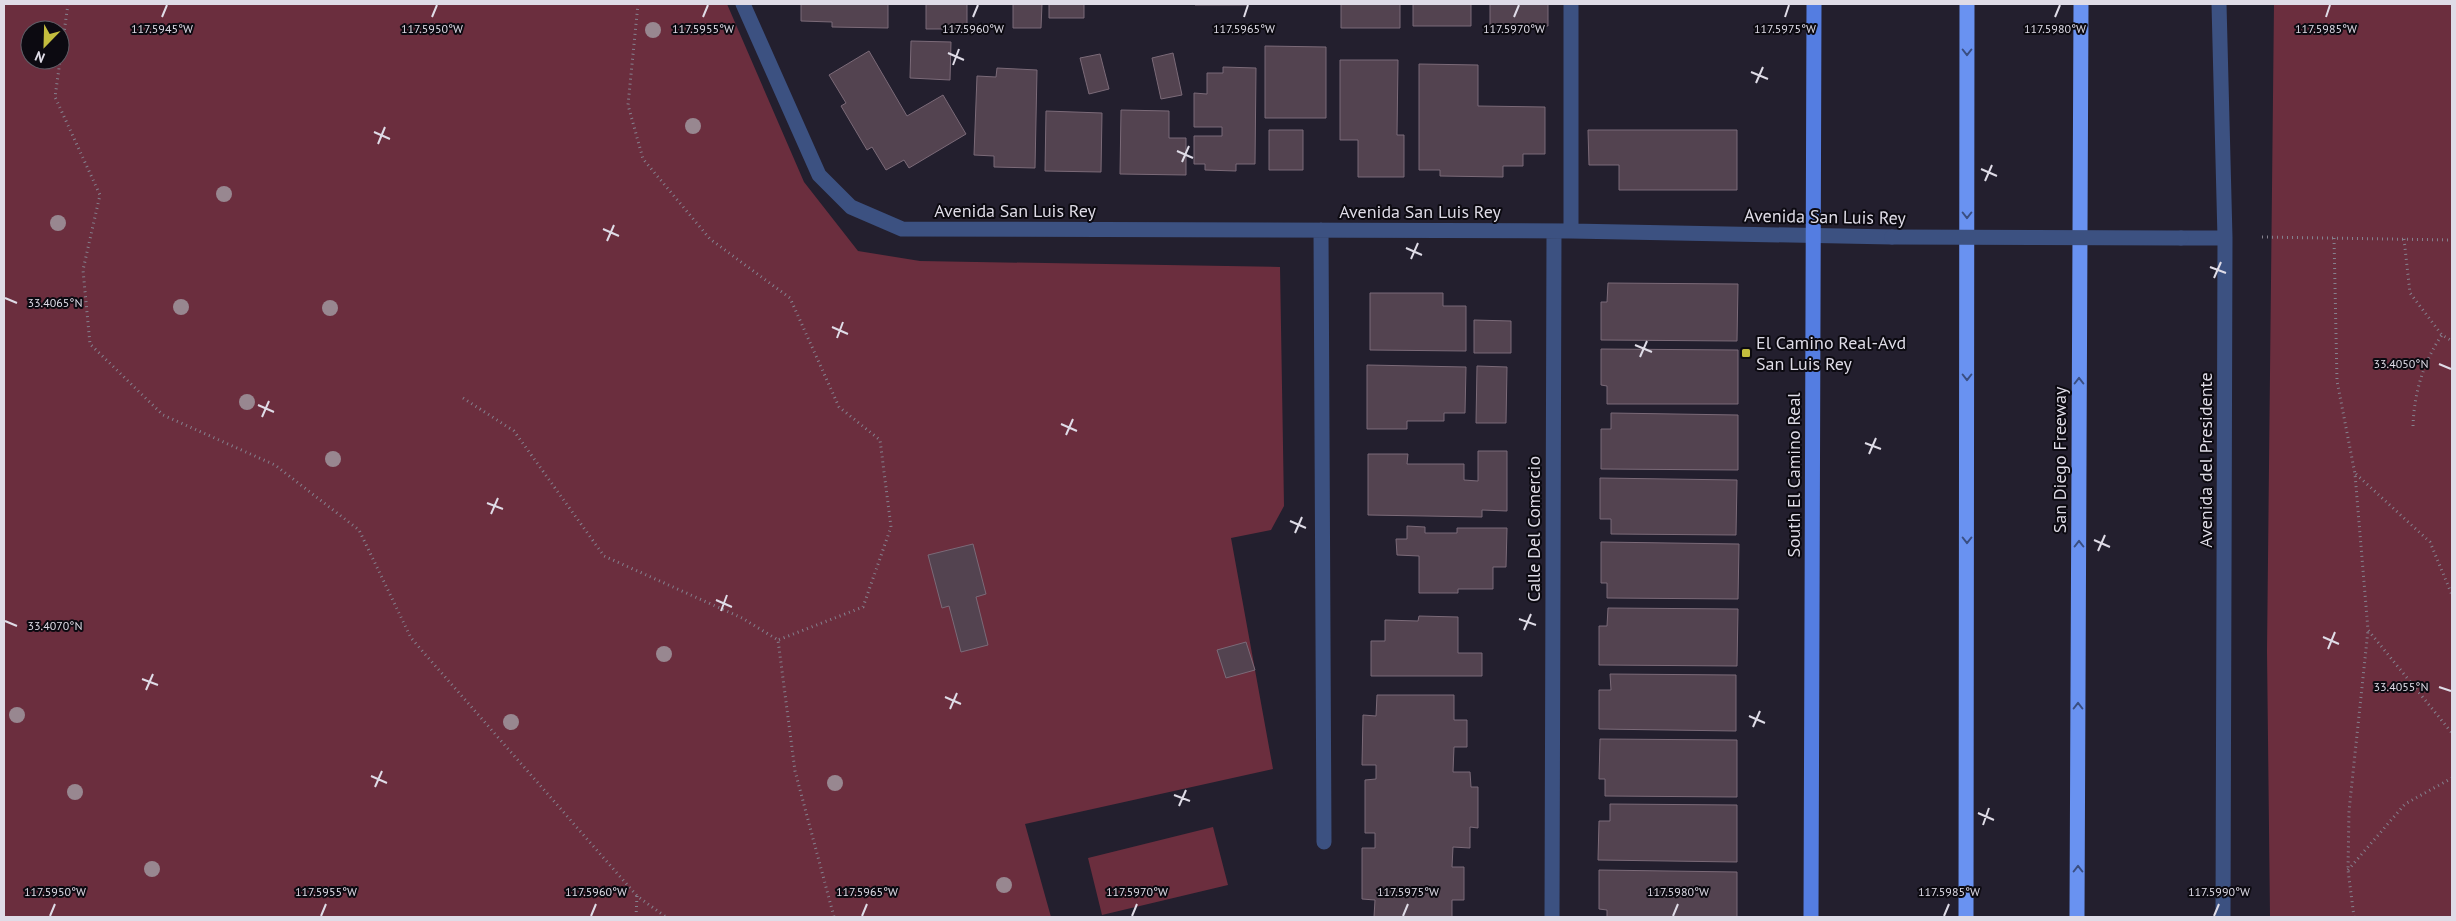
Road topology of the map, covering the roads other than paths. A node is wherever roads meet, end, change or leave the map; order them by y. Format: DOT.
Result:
graph roads {
  1 [pos="743,4"];
  2 [pos="1571,4"];
  3 [pos="1814,4"];
  4 [pos="1967,4"];
  5 [pos="2081,4"];
  6 [pos="2219,4"];
  7 [pos="1321,230"];
  8 [pos="1554,232"];
  9 [pos="1571,232"];
  10 [pos="1813,236"];
  11 [pos="2225,238"];
  12 [pos="1324,842"];
  13 [pos="1552,917"];
  14 [pos="1812,917"];
  15 [pos="1966,917"];
  16 [pos="2077,917"];
  17 [pos="2224,917"];
  1 -- 7 [label="street, Avenida San Luis Rey"];
  2 -- 9 [label="street"];
  3 -- 10 [label="main road, South El Camino Real"];
  4 -- 15 [label="highway, one-way"];
  16 -- 5 [label="highway, San Diego Freeway, one-way"];
  6 -- 11 [label="street, Avenida del Presidente"];
  7 -- 8 [label="street, Avenida San Luis Rey"];
  7 -- 12 [label="street"];
  8 -- 9 [label="street, Avenida San Luis Rey"];
  8 -- 13 [label="street, Calle Del Comercio"];
  9 -- 10 [label="street, Avenida San Luis Rey"];
  10 -- 11 [label="street, Avenida San Luis Rey, bridge"];
  10 -- 14 [label="main road, South El Camino Real"];
  11 -- 17 [label="street, Avenida del Presidente"];
}
